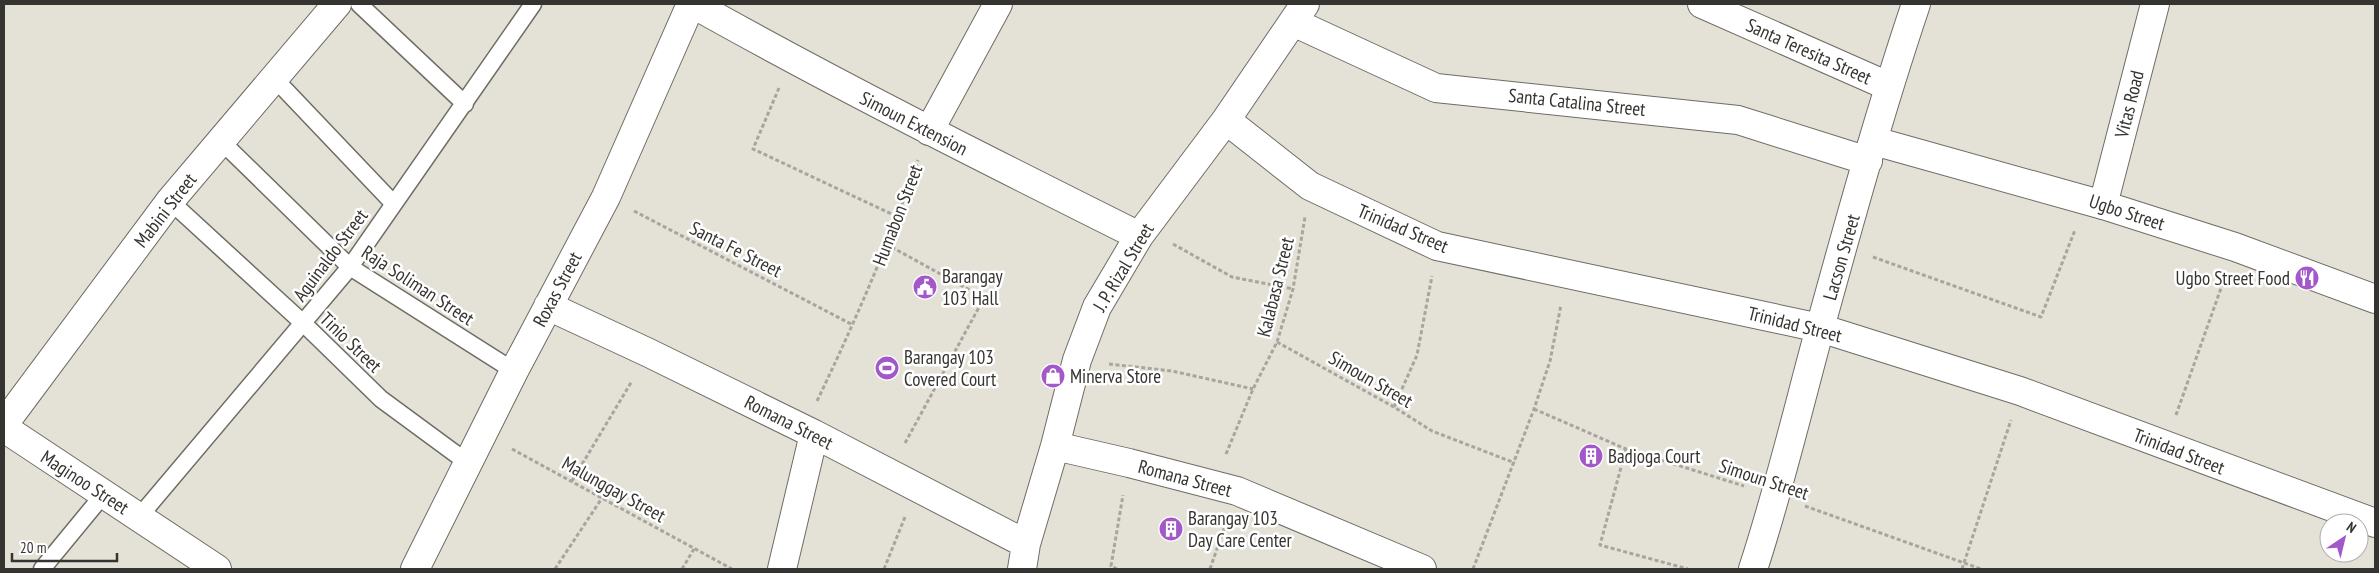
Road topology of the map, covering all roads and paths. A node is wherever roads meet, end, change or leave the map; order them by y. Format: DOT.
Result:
graph roads {
  1 [pos="337,4"];
  2 [pos="359,4"];
  3 [pos="533,4"];
  4 [pos="692,4"];
  5 [pos="998,4"];
  6 [pos="1702,4"];
  7 [pos="1916,4"];
  8 [pos="2155,4"];
  9 [pos="1299,13"];
  10 [pos="791,60"];
  11 [pos="274,78"];
  12 [pos="1888,86"];
  13 [pos="465,104"];
  14 [pos="1226,120"];
  15 [pos="929,132"];
  16 [pos="221,141"];
  17 [pos="1871,151"];
  18 [pos="1310,186"];
  19 [pos="606,196"];
  20 [pos="170,201"];
  21 [pos="2093,202"];
  22 [pos="393,203"];
  23 [pos="898,217"];
  24 [pos="1142,232"];
  25 [pos="886,244"];
  26 [pos="1437,246"];
  27 [pos="1844,247"];
  28 [pos="2235,247"];
  29 [pos="350,267"];
  30 [pos="1569,273"];
  31 [pos="1292,289"];
  32 [pos="2375,299"];
  33 [pos="548,306"];
  34 [pos="303,323"];
  35 [pos="853,325"];
  36 [pos="1820,328"];
  37 [pos="1277,342"];
  38 [pos="649,353"];
  39 [pos="1077,360"];
  40 [pos="514,370"];
  41 [pos="1253,389"];
  42 [pos="2020,391"];
  43 [pos="1394,407"];
  44 [pos="1534,409"];
  45 [pos="4,426"];
  46 [pos="809,432"];
  47 [pos="483,433"];
  48 [pos="1055,446"];
  49 [pos="2165,446"];
  50 [pos="1626,449"];
  51 [pos="1515,462"];
  52 [pos="468,463"];
  53 [pos="1129,463"];
  54 [pos="889,474"];
  55 [pos="572,481"];
  56 [pos="916,488"];
  57 [pos="1225,488"];
  58 [pos="103,494"];
  59 [pos="1777,496"];
  60 [pos="602,498"];
  61 [pos="140,517"];
  62 [pos="2375,523"];
  63 [pos="694,549"];
  64 [pos="1024,557"];
  65 [pos="1964,563"];
  66 [pos="42,569"];
  67 [pos="217,569"];
  68 [pos="415,569"];
  69 [pos="556,569"];
  70 [pos="682,569"];
  71 [pos="732,569"];
  72 [pos="782,569"];
  73 [pos="884,569"];
  74 [pos="1117,569"];
  75 [pos="1210,569"];
  76 [pos="1422,569"];
  77 [pos="1473,569"];
  78 [pos="1688,569"];
  79 [pos="1753,569"];
  80 [pos="1962,569"];
  81 [pos="1981,569"];
  1 -- 11 [label="street, Mabini Street"];
  2 -- 13 [label="lane"];
  3 -- 13 [label="lane, Aguinaldo Street"];
  4 -- 10 [label="street, Simoun Extension"];
  4 -- 19 [label="street, Roxas Street"];
  5 -- 15 [label="street"];
  6 -- 12 [label="street, Santa Teresita Street"];
  7 -- 12 [label="street, Lacson Street"];
  8 -- 21 [label="street, Vitas Road"];
  9 -- 14 [label="street, J. P. Rizal Street"];
  9 -- 17 [label="street, Santa Catalina Street"];
  10 -- 15 [label="street, Simoun Extension"];
  10 -- 23 [label="path"];
  11 -- 16 [label="street, Mabini Street"];
  11 -- 22 [label="lane"];
  12 -- 17 [label="street, Lacson Street"];
  13 -- 22 [label="lane, Aguinaldo Street"];
  14 -- 18 [label="street, Trinidad Street"];
  14 -- 24 [label="street, J. P. Rizal Street"];
  15 -- 23 [label="path, Humabon Street"];
  15 -- 24 [label="street, Simoun Extension"];
  16 -- 20 [label="street, Mabini Street"];
  16 -- 29 [label="lane, Raja Soliman Street"];
  17 -- 21 [label="street, Ugbo Street"];
  17 -- 27 [label="street, Lacson Street"];
  18 -- 26 [label="street, Trinidad Street"];
  18 -- 31 [label="path, Kalabasa Street"];
  19 -- 33 [label="street, Roxas Street"];
  19 -- 35 [label="path, Santa Fe Street"];
  20 -- 34 [label="lane, Tinio Street"];
  20 -- 45 [label="street, Mabini Street"];
  21 -- 27 [label="path"];
  21 -- 28 [label="street, Ugbo Street"];
  22 -- 29 [label="lane, Aguinaldo Street"];
  23 -- 25 [label="path, Humabon Street"];
  24 -- 31 [label="path"];
  24 -- 39 [label="street, J. P. Rizal Street"];
  25 -- 35 [label="path, Humabon Street"];
  25 -- 54 [label="path"];
  26 -- 30 [label="street, Trinidad Street"];
  26 -- 43 [label="path"];
  27 -- 36 [label="street, Lacson Street"];
  28 -- 32 [label="street, Ugbo Street"];
  28 -- 49 [label="path"];
  29 -- 34 [label="lane, Aguinaldo Street"];
  29 -- 40 [label="lane, Raja Soliman Street"];
  30 -- 36 [label="street, Trinidad Street"];
  30 -- 44 [label="path"];
  31 -- 37 [label="path, Kalabasa Street"];
  33 -- 38 [label="street, Romana Street"];
  33 -- 40 [label="street, Roxas Street"];
  34 -- 52 [label="lane, Tinio Street"];
  34 -- 61 [label="lane, Aguinaldo Street"];
  35 -- 46 [label="path, Humabon Street"];
  36 -- 42 [label="street, Trinidad Street"];
  36 -- 59 [label="street, Lacson Street"];
  37 -- 41 [label="path, Kalabasa Street"];
  37 -- 43 [label="path, Simoun Street"];
  38 -- 46 [label="street, Romana Street"];
  38 -- 55 [label="path"];
  39 -- 41 [label="path"];
  39 -- 48 [label="street, J. P. Rizal Street"];
  40 -- 47 [label="street, Roxas Street"];
  41 -- 57 [label="path, Kalabasa Street"];
  42 -- 49 [label="street, Trinidad Street"];
  42 -- 65 [label="path"];
  43 -- 51 [label="path, Simoun Street"];
  44 -- 50 [label="path, Simoun Street"];
  44 -- 51 [label="path"];
  45 -- 58 [label="street, Maginoo Street"];
  46 -- 54 [label="street, Romana Street"];
  46 -- 72 [label="street"];
  47 -- 52 [label="street, Roxas Street"];
  47 -- 55 [label="path, Malunggay Street"];
  48 -- 53 [label="street, Romana Street"];
  48 -- 64 [label="street, J. P. Rizal Street"];
  49 -- 62 [label="street, Trinidad Street"];
  50 -- 59 [label="path, Simoun Street"];
  50 -- 78 [label="path"];
  51 -- 77 [label="path"];
  52 -- 68 [label="street, Roxas Street"];
  53 -- 57 [label="street, Romana Street"];
  53 -- 74 [label="path"];
  54 -- 56 [label="street, Romana Street"];
  55 -- 60 [label="path, Malunggay Street"];
  56 -- 64 [label="street, Romana Street"];
  56 -- 73 [label="path"];
  57 -- 75 [label="path, Kalabasa Street"];
  57 -- 76 [label="street, Romana Street"];
  58 -- 61 [label="street, Maginoo Street"];
  58 -- 66 [label="lane"];
  59 -- 65 [label="path, Simoun Street"];
  59 -- 79 [label="street, Lacson Street"];
  60 -- 63 [label="path, Malunggay Street"];
  60 -- 69 [label="path"];
  61 -- 67 [label="street, Maginoo Street"];
  63 -- 70 [label="path"];
  63 -- 71 [label="path, Malunggay Street"];
  65 -- 80 [label="path"];
  65 -- 81 [label="path, Simoun Street"];
}
